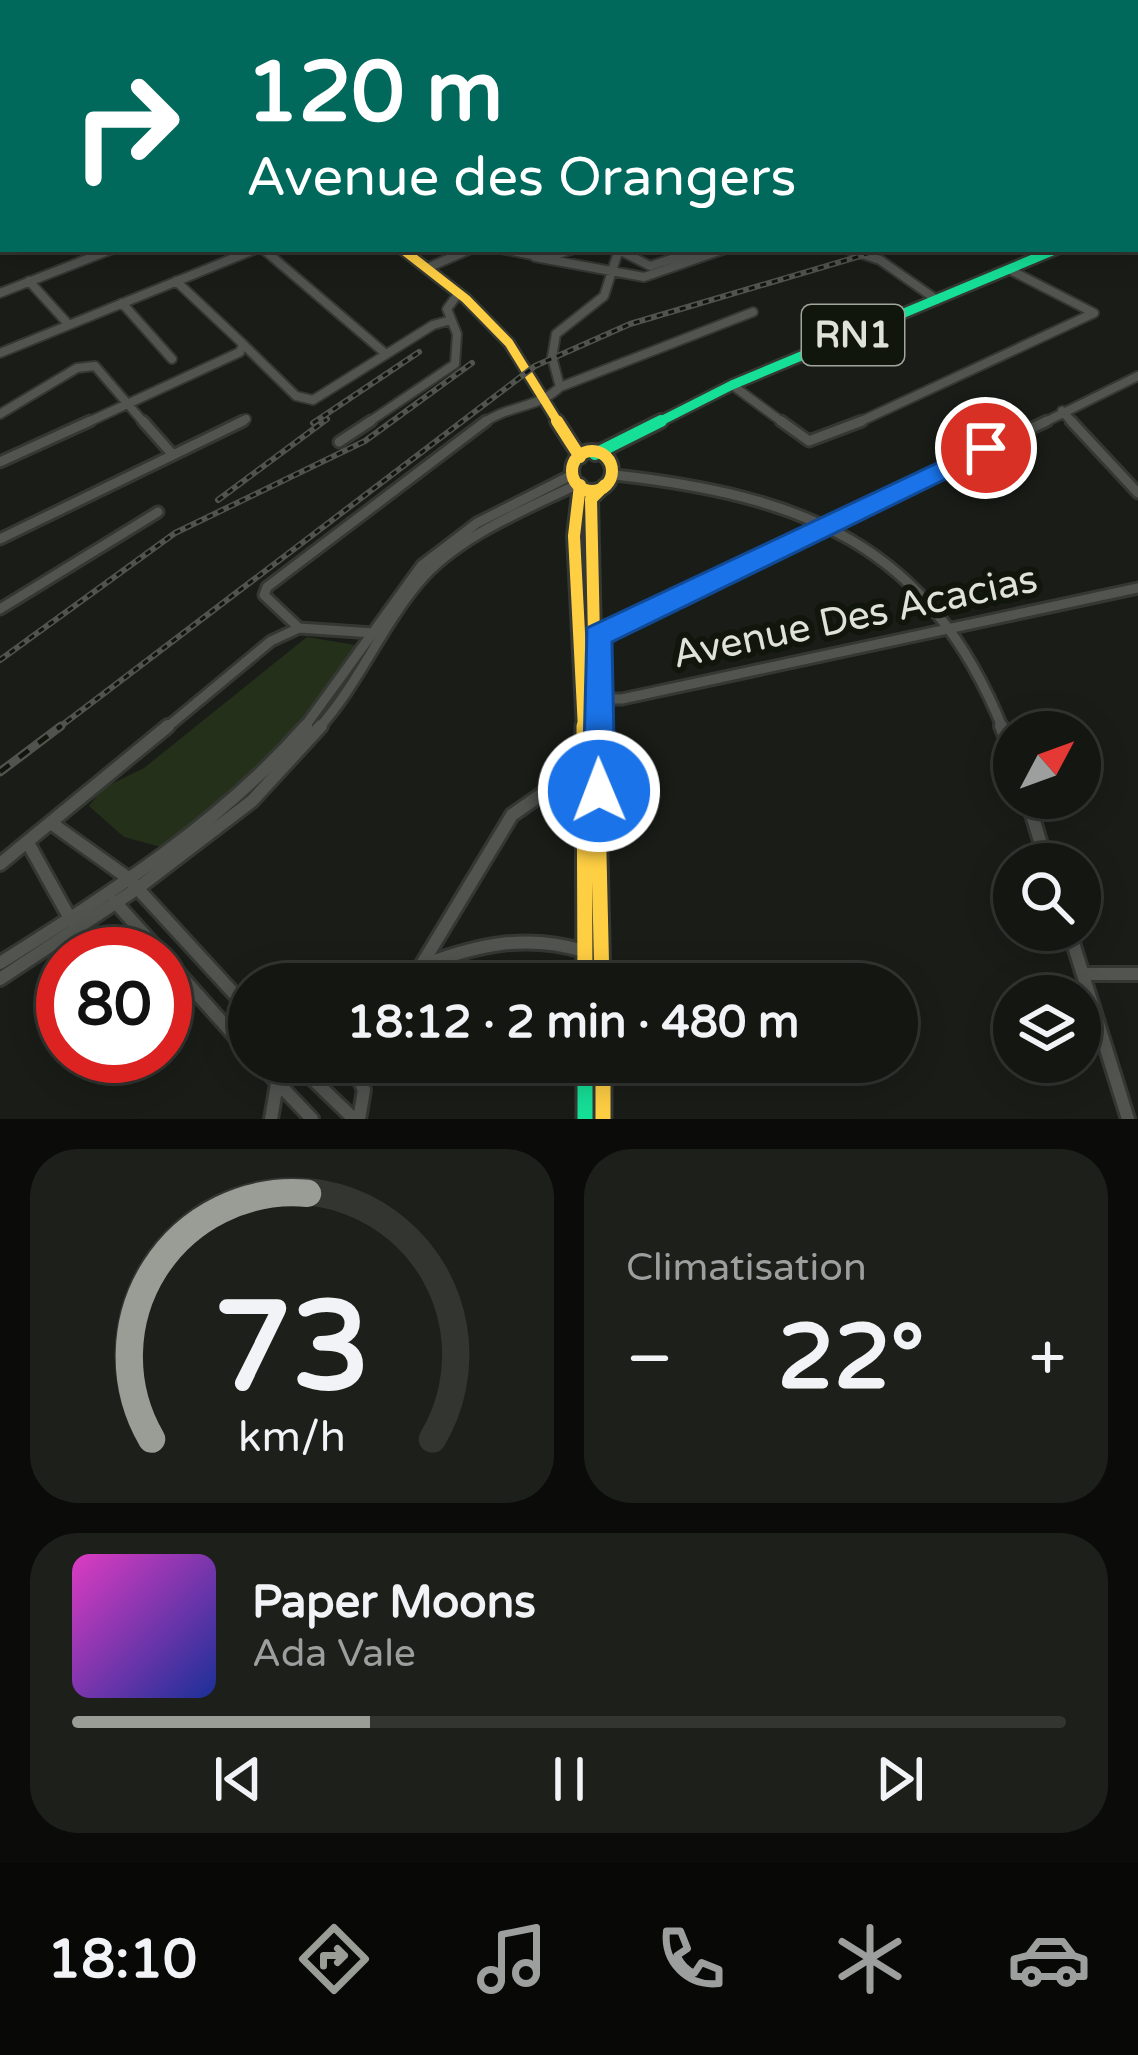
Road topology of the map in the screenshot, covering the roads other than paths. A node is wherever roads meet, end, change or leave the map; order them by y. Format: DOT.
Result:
graph roads {
  1 [pos="105,252"];
  2 [pos="251,252"];
  3 [pos="263,252"];
  4 [pos="406,252"];
  5 [pos="464,252"];
  6 [pos="515,252"];
  7 [pos="559,252"];
  8 [pos="618,252"];
  9 [pos="623,252"];
  10 [pos="693,252"];
  11 [pos="718,252"];
  12 [pos="856,252"];
  13 [pos="1051,252"];
  14 [pos="536,257"];
  15 [pos="427,268"];
  16 [pos="1010,270"];
  17 [pos="612,275"];
  18 [pos="29,281"];
  19 [pos="176,281"];
  20 [pos="0,293"];
  21 [pos="458,294"];
  22 [pos="937,300"];
  23 [pos="122,303"];
  24 [pos="753,312"];
  25 [pos="451,320"];
  26 [pos="69,325"];
  27 [pos="243,344"];
  28 [pos="0,353"];
  29 [pos="386,353"];
  30 [pos="172,359"];
  31 [pos="1138,376"];
  32 [pos="732,385"];
  33 [pos="560,387"];
  34 [pos="130,403"];
  35 [pos="543,404"];
  36 [pos="1062,411"];
  37 [pos="0,414"];
  38 [pos="246,419"];
  39 [pos="652,429"];
  40 [pos="339,442"];
  41 [pos="173,455"];
  42 [pos="587,455"];
  43 [pos="0,462"];
  44 [pos="612,476"];
  45 [pos="576,482"];
  46 [pos="1138,493"];
  47 [pos="158,512"];
  48 [pos="833,523"];
  49 [pos="0,539"];
  50 [pos="1135,588"];
  51 [pos="1138,602"];
  52 [pos="0,609"];
  53 [pos="950,625"];
  54 [pos="298,628"];
  55 [pos="378,634"];
  56 [pos="590,637"];
  57 [pos="591,699"];
  58 [pos="997,711"];
  59 [pos="592,791"];
  60 [pos="51,823"];
  61 [pos="28,843"];
  62 [pos="0,864"];
  63 [pos="133,883"];
  64 [pos="112,898"];
  65 [pos="73,923"];
  66 [pos="138,927"];
  67 [pos="584,951"];
  68 [pos="1077,951"];
  69 [pos="0,963"];
  70 [pos="425,963"];
  71 [pos="429,963"];
  72 [pos="584,963"];
  73 [pos="601,963"];
  74 [pos="1085,974"];
  75 [pos="1138,974"];
  76 [pos="0,979"];
  77 [pos="228,987"];
  78 [pos="192,988"];
  79 [pos="228,1029"];
  80 [pos="318,1083"];
  81 [pos="361,1083"];
  82 [pos="585,1083"];
  83 [pos="603,1083"];
  84 [pos="277,1084"];
  85 [pos="268,1118"];
  86 [pos="312,1119"];
  87 [pos="357,1119"];
  88 [pos="585,1119"];
  89 [pos="603,1119"];
  90 [pos="1128,1119"];
  1 -- 18 [label="street"];
  2 -- 19 [label="street"];
  3 -- 29 [label="street"];
  4 -- 15 [label="main road"];
  5 -- 15 [label="street"];
  6 -- 14 [label="street"];
  7 -- 14 [label="street"];
  8 -- 17 [label="street"];
  9 -- 10 [label="street"];
  11 -- 17 [label="street"];
  12 -- 22 [label="street"];
  13 -- 16 [label="main road, RN1"];
  14 -- 17 [label="street"];
  15 -- 21 [label="main road"];
  16 -- 22 [label="main road, RN1"];
  16 -- 32 [label="street"];
  17 -- 33 [label="street"];
  18 -- 20 [label="street"];
  18 -- 26 [label="street"];
  19 -- 23 [label="street"];
  19 -- 27 [label="street"];
  21 -- 25 [label="street"];
  21 -- 35 [label="main road"];
  22 -- 32 [label="main road, RN1"];
  23 -- 26 [label="street"];
  23 -- 30 [label="street"];
  24 -- 33 [label="street"];
  25 -- 29 [label="street"];
  25 -- 40 [label="street"];
  26 -- 28 [label="street"];
  27 -- 29 [label="street"];
  27 -- 34 [label="street"];
  31 -- 36 [label="street"];
  32 -- 39 [label="main road, RN1"];
  33 -- 35 [label="street"];
  34 -- 37 [label="street"];
  34 -- 41 [label="street"];
  34 -- 43 [label="street"];
  35 -- 42 [label="main road"];
  35 -- 54 [label="street"];
  36 -- 46 [label="street"];
  36 -- 48 [label="street"];
  38 -- 41 [label="street"];
  39 -- 42 [label="main road, RN1"];
  39 -- 44 [label="main road, RN1"];
  41 -- 49 [label="street"];
  42 -- 44 [label="main road"];
  42 -- 45 [label="main road"];
  44 -- 45 [label="main road"];
  44 -- 48 [label="street"];
  44 -- 56 [label="main road, RN1"];
  45 -- 55 [label="street"];
  45 -- 56 [label="main road, RN1"];
  47 -- 52 [label="street"];
  48 -- 53 [label="street"];
  48 -- 56 [label="street"];
  50 -- 51 [label="street"];
  50 -- 53 [label="street, Avenue Des Acacias"];
  53 -- 57 [label="street, Avenue Des Acacias"];
  53 -- 58 [label="street"];
  54 -- 55 [label="street"];
  54 -- 60 [label="street"];
  55 -- 63 [label="street"];
  56 -- 57 [label="main road, RN1"];
  57 -- 59 [label="main road, RN1"];
  59 -- 67 [label="main road, RN1"];
  59 -- 70 [label="street"];
  59 -- 73 [label="main road, RN1"];
  60 -- 61 [label="street"];
  60 -- 63 [label="street"];
  61 -- 62 [label="street"];
  61 -- 65 [label="street"];
  63 -- 64 [label="street"];
  63 -- 77 [label="street"];
  64 -- 65 [label="street"];
  64 -- 66 [label="street"];
  65 -- 69 [label="street"];
  65 -- 76 [label="street"];
  67 -- 71 [label="street"];
  67 -- 72 [label="main road, RN1"];
  68 -- 74 [label="street"];
  74 -- 75 [label="street"];
  74 -- 90 [label="street"];
  78 -- 79 [label="street"];
  80 -- 87 [label="street"];
  81 -- 87 [label="street"];
  82 -- 88 [label="main road"];
  83 -- 89 [label="main road"];
  84 -- 85 [label="street"];
  84 -- 86 [label="street"];
}
